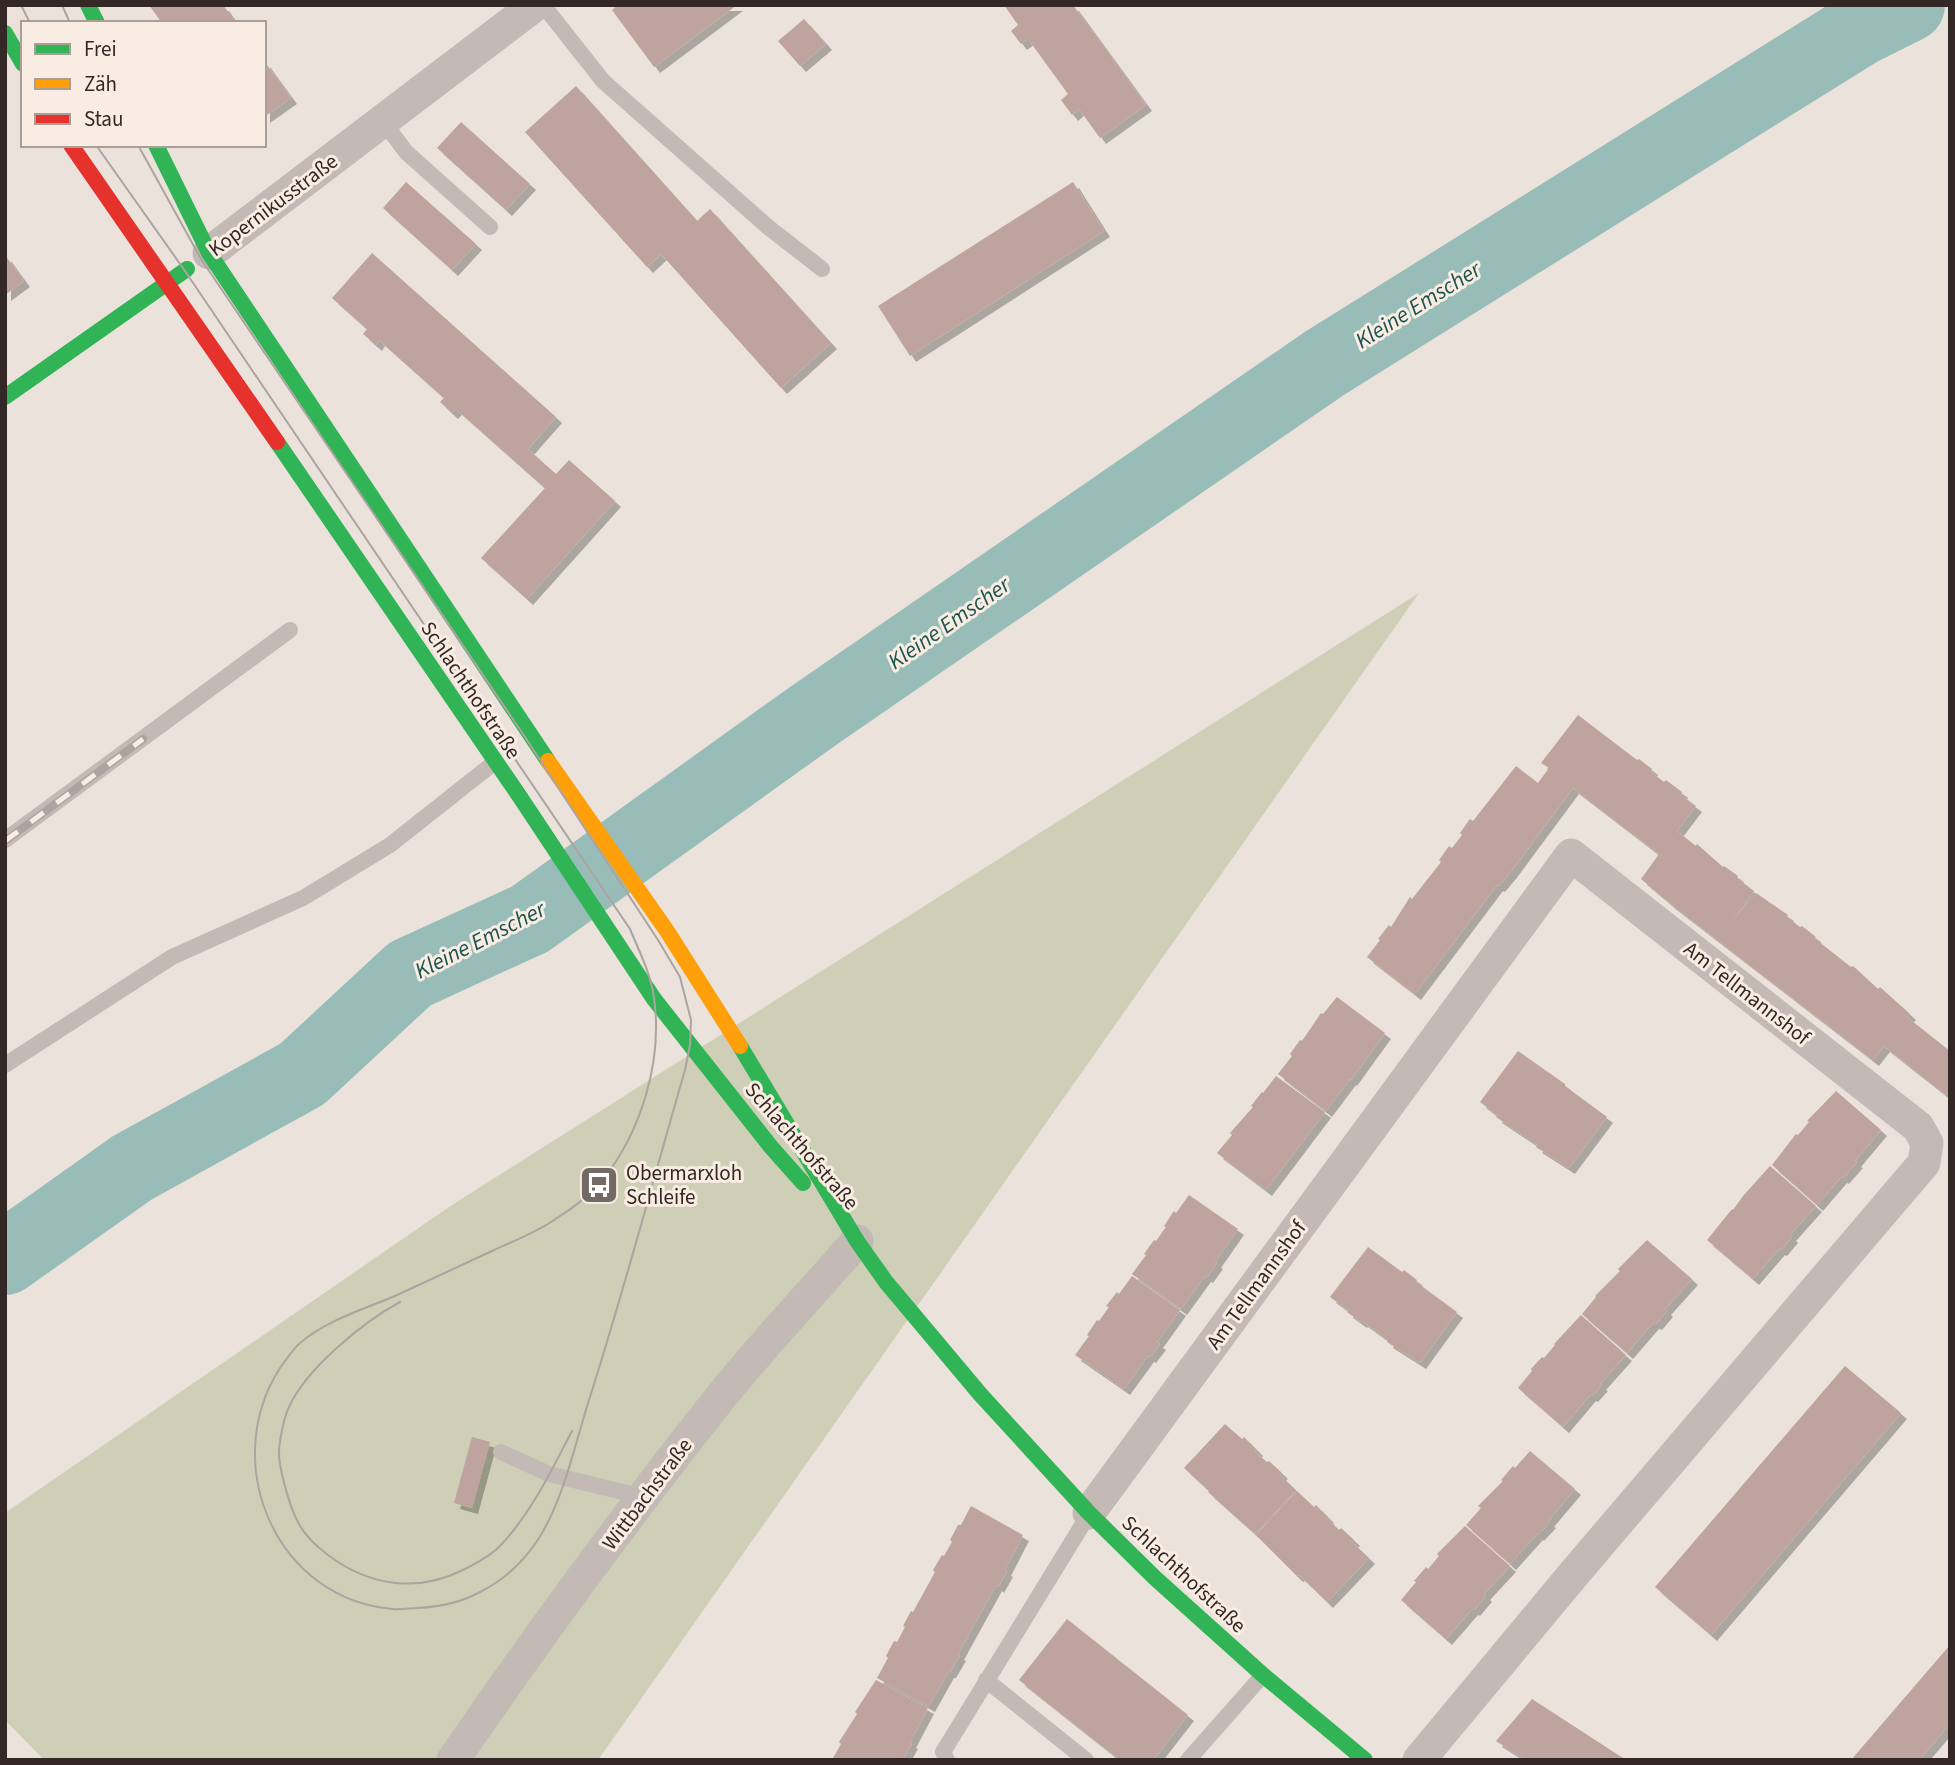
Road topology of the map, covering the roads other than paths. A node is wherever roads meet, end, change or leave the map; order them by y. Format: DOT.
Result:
graph roads {
  1 [pos="88,5"];
  2 [pos="535,5"];
  3 [pos="543,5"];
  4 [pos="96,21"];
  5 [pos="5,34"];
  6 [pos="21,61"];
  7 [pos="383,121"];
  8 [pos="72,147"];
  9 [pos="157,147"];
  10 [pos="490,227"];
  11 [pos="209,253"];
  12 [pos="822,269"];
  13 [pos="169,283"];
  14 [pos="5,397"];
  15 [pos="290,630"];
  16 [pos="495,762"];
  17 [pos="5,840"];
  18 [pos="5,1065"];
  19 [pos="857,1241"];
  20 [pos="501,1452"];
  21 [pos="643,1497"];
  22 [pos="1089,1513"];
  23 [pos="1263,1675"];
  24 [pos="986,1679"];
  25 [pos="453,1760"];
  26 [pos="947,1760"];
  27 [pos="1086,1760"];
  28 [pos="1188,1760"];
  29 [pos="1364,1760"];
  30 [pos="1419,1760"];
  1 -- 4 [label="street"];
  2 -- 7 [label="street, Kopernikusstraße"];
  3 -- 12 [label="lane"];
  5 -- 6 [label="street"];
  7 -- 10 [label="lane"];
  7 -- 11 [label="street, Kopernikusstraße"];
  8 -- 13 [label="street, Schlachthofstraße"];
  9 -- 11 [label="street, Schlachthofstraße"];
  11 -- 13 [label="street, Kopernikusstraße"];
  11 -- 19 [label="street, Schlachthofstraße"];
  13 -- 14 [label="street, Kopernikusstraße"];
  13 -- 16 [label="street, Schlachthofstraße"];
  15 -- 17 [label="lane"];
  16 -- 18 [label="lane"];
  16 -- 19 [label="street, Schlachthofstraße"];
  19 -- 21 [label="street, Wittbachstraße"];
  19 -- 22 [label="street, Schlachthofstraße"];
  20 -- 21 [label="lane"];
  21 -- 25 [label="street, Wittbachstraße"];
  22 -- 23 [label="street, Schlachthofstraße"];
  22 -- 24 [label="lane"];
  22 -- 30 [label="street, Am Tellmannshof"];
  23 -- 28 [label="lane"];
  23 -- 29 [label="street, Schlachthofstraße"];
  24 -- 26 [label="lane"];
  24 -- 27 [label="lane"];
}
